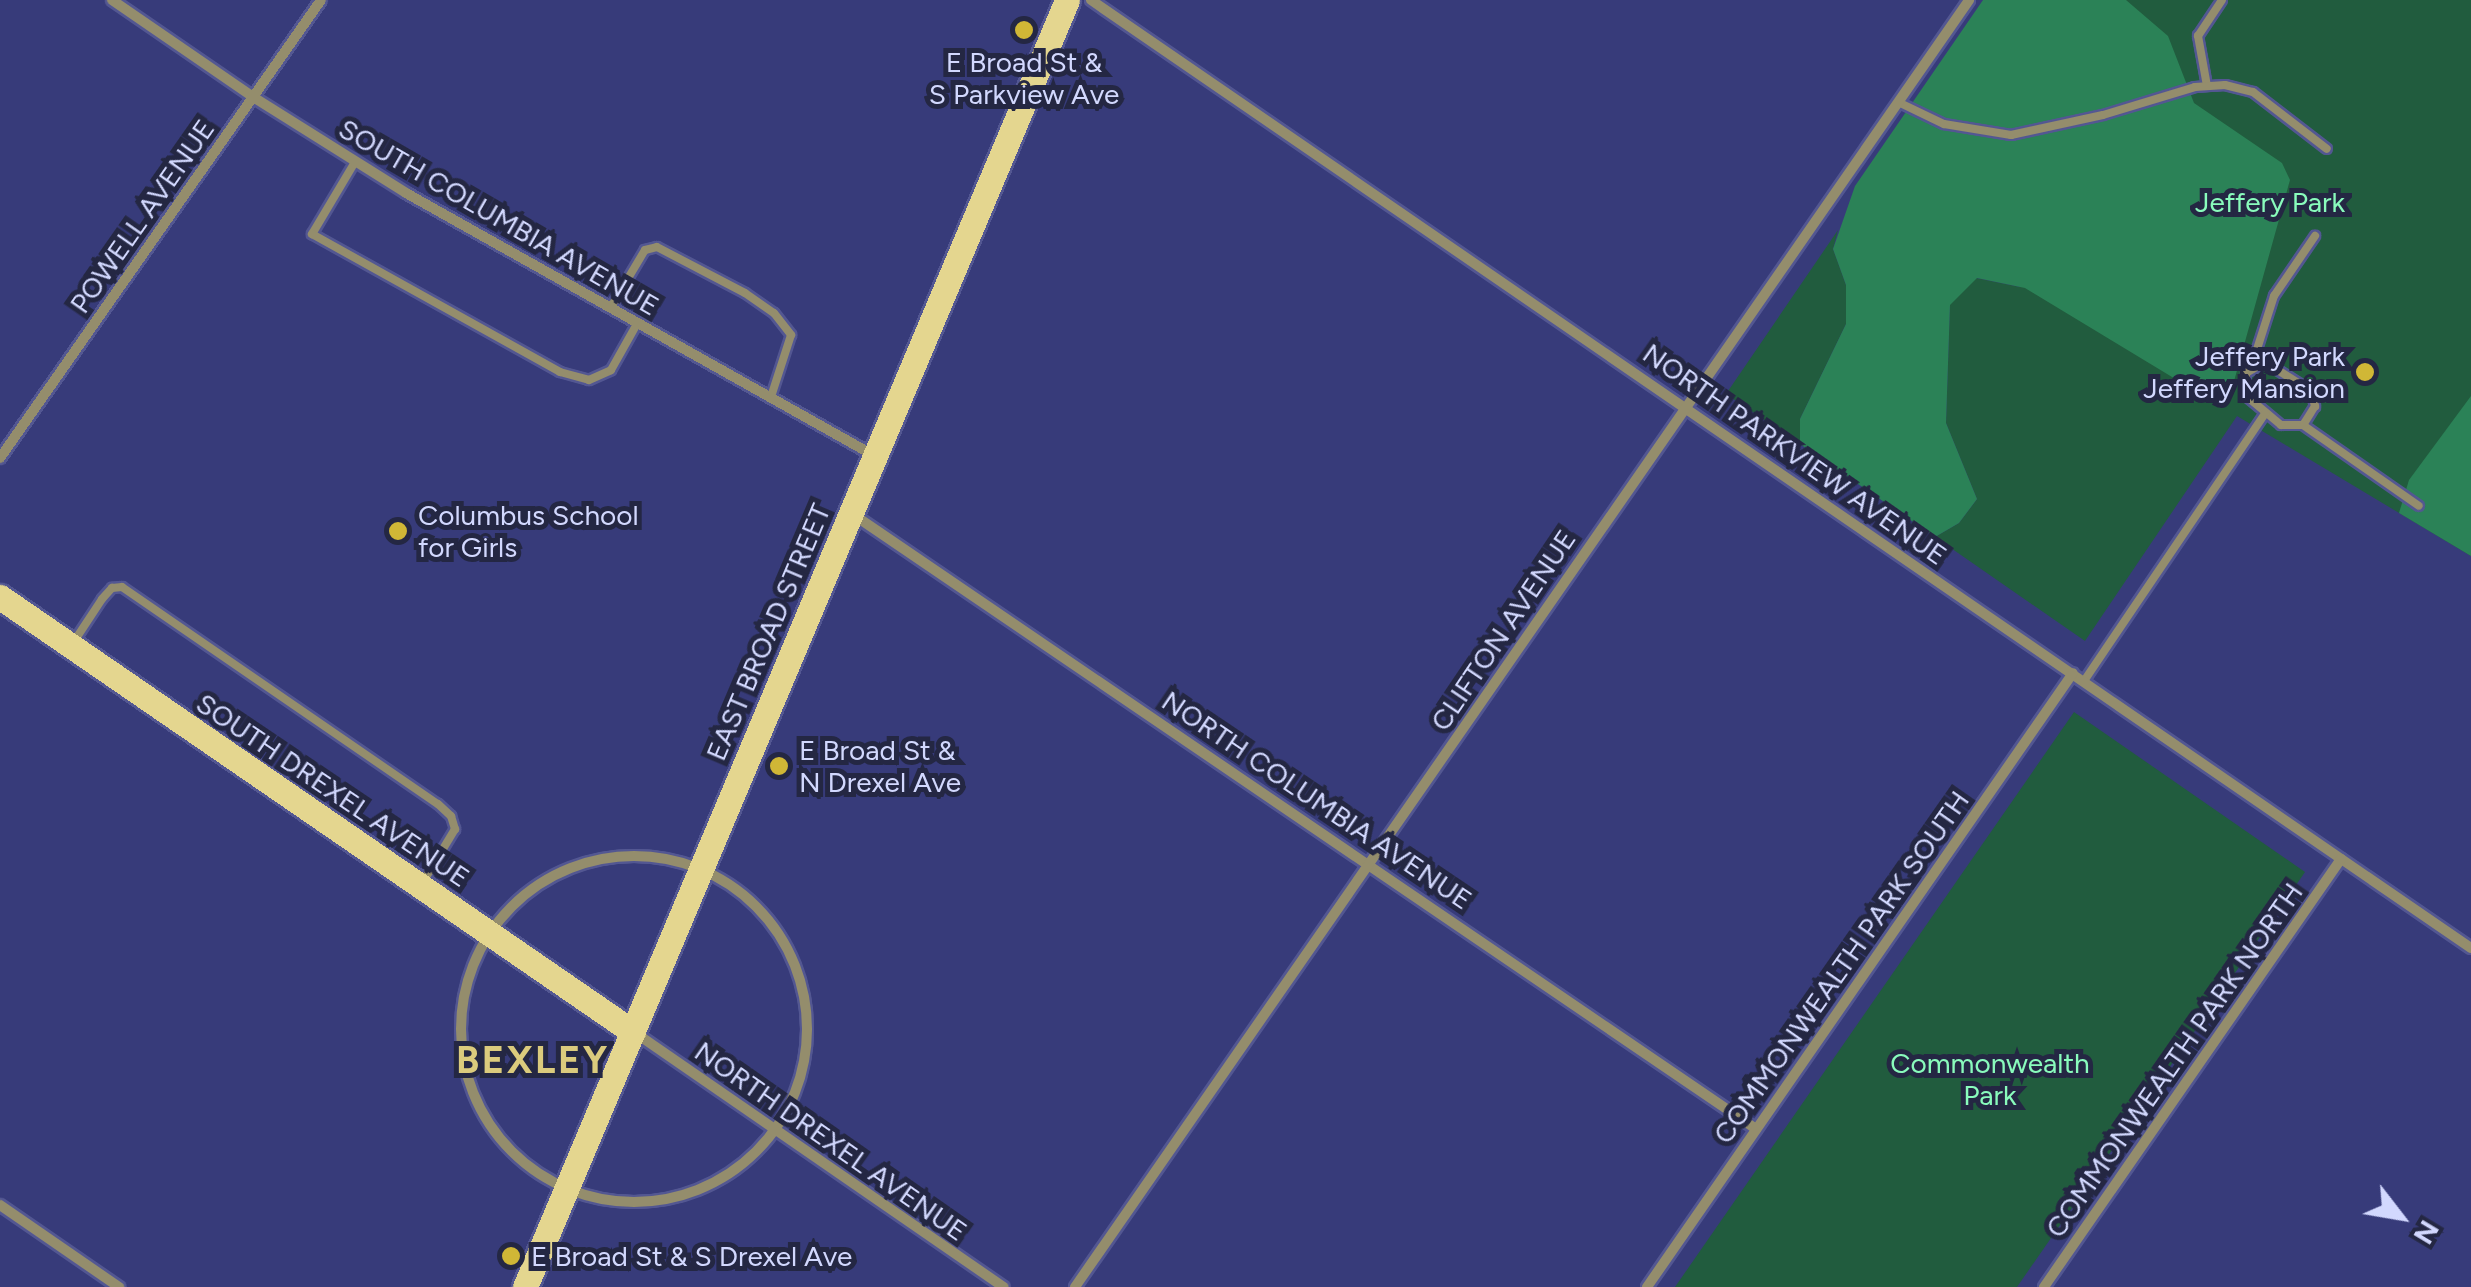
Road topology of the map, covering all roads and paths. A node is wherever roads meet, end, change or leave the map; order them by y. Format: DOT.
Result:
graph roads {
  1 [pos="112,0"];
  2 [pos="320,0"];
  3 [pos="1066,0"];
  4 [pos="1091,0"];
  5 [pos="1969,0"];
  6 [pos="2222,0"];
  7 [pos="2207,86"];
  8 [pos="253,97"];
  9 [pos="1898,102"];
  10 [pos="2327,150"];
  11 [pos="355,162"];
  12 [pos="2315,236"];
  13 [pos="610,308"];
  14 [pos="638,322"];
  15 [pos="2251,368"];
  16 [pos="771,397"];
  17 [pos="1685,406"];
  18 [pos="2265,414"];
  19 [pos="2304,424"];
  20 [pos="874,456"];
  21 [pos="0,458"];
  22 [pos="2420,506"];
  23 [pos="850,512"];
  24 [pos="0,597"];
  25 [pos="71,646"];
  26 [pos="2073,673"];
  27 [pos="2084,681"];
  28 [pos="2341,858"];
  29 [pos="1370,864"];
  30 [pos="702,870"];
  31 [pos="421,886"];
  32 [pos="490,933"];
  33 [pos="2471,948"];
  34 [pos="633,1032"];
  35 [pos="776,1129"];
  36 [pos="1756,1129"];
  37 [pos="566,1189"];
  38 [pos="0,1205"];
  39 [pos="119,1287"];
  40 [pos="525,1287"];
  41 [pos="1004,1287"];
  42 [pos="1075,1287"];
  43 [pos="1647,1287"];
  44 [pos="2044,1287"];
  1 -- 8 [label="street, SOUTH COLUMBIA AVENUE"];
  2 -- 8 [label="street, POWELL AVENUE"];
  3 -- 20 [label="main road, EAST BROAD STREET"];
  4 -- 17 [label="street, NORTH PARKVIEW AVENUE"];
  5 -- 9 [label="street, CLIFTON AVENUE"];
  6 -- 7 [label="lane"];
  7 -- 9 [label="lane"];
  7 -- 10 [label="lane"];
  8 -- 11 [label="street, SOUTH COLUMBIA AVENUE"];
  8 -- 21 [label="street, POWELL AVENUE"];
  9 -- 17 [label="street, CLIFTON AVENUE"];
  11 -- 13 [label="street, SOUTH COLUMBIA AVENUE"];
  11 -- 14 [label="lane"];
  12 -- 15 [label="lane"];
  13 -- 14 [label="street, SOUTH COLUMBIA AVENUE"];
  13 -- 16 [label="lane"];
  14 -- 16 [label="street, SOUTH COLUMBIA AVENUE"];
  15 -- 18 [label="lane"];
  15 -- 19 [label="lane"];
  16 -- 20 [label="street, SOUTH COLUMBIA AVENUE"];
  17 -- 26 [label="street, NORTH PARKVIEW AVENUE"];
  17 -- 29 [label="street, CLIFTON AVENUE"];
  18 -- 19 [label="lane"];
  18 -- 27 [label="lane"];
  19 -- 22 [label="lane"];
  20 -- 23 [label="main road, EAST BROAD STREET"];
  23 -- 29 [label="street, NORTH COLUMBIA AVENUE"];
  23 -- 30 [label="main road, EAST BROAD STREET"];
  24 -- 25 [label="main road, SOUTH DREXEL AVENUE"];
  25 -- 31 [label="main road, SOUTH DREXEL AVENUE"];
  25 -- 31 [label="lane"];
  26 -- 27 [label="street, NORTH PARKVIEW AVENUE"];
  26 -- 36 [label="street, COMMONWEALTH PARK SOUTH"];
  27 -- 28 [label="street, NORTH PARKVIEW AVENUE"];
  28 -- 33 [label="street, NORTH PARKVIEW AVENUE"];
  28 -- 44 [label="street, COMMONWEALTH PARK NORTH"];
  29 -- 36 [label="street, NORTH COLUMBIA AVENUE"];
  29 -- 42 [label="street, CLIFTON AVENUE"];
  30 -- 32 [label="street"];
  30 -- 34 [label="main road, EAST BROAD STREET"];
  30 -- 35 [label="street"];
  31 -- 32 [label="main road, SOUTH DREXEL AVENUE"];
  32 -- 34 [label="main road, SOUTH DREXEL AVENUE"];
  32 -- 37 [label="street"];
  34 -- 35 [label="street, NORTH DREXEL AVENUE"];
  34 -- 37 [label="main road, EAST BROAD STREET"];
  35 -- 37 [label="street"];
  35 -- 41 [label="street, NORTH DREXEL AVENUE"];
  36 -- 43 [label="street, COMMONWEALTH PARK SOUTH"];
  37 -- 40 [label="main road, EAST BROAD STREET"];
  38 -- 39 [label="street"];
}
